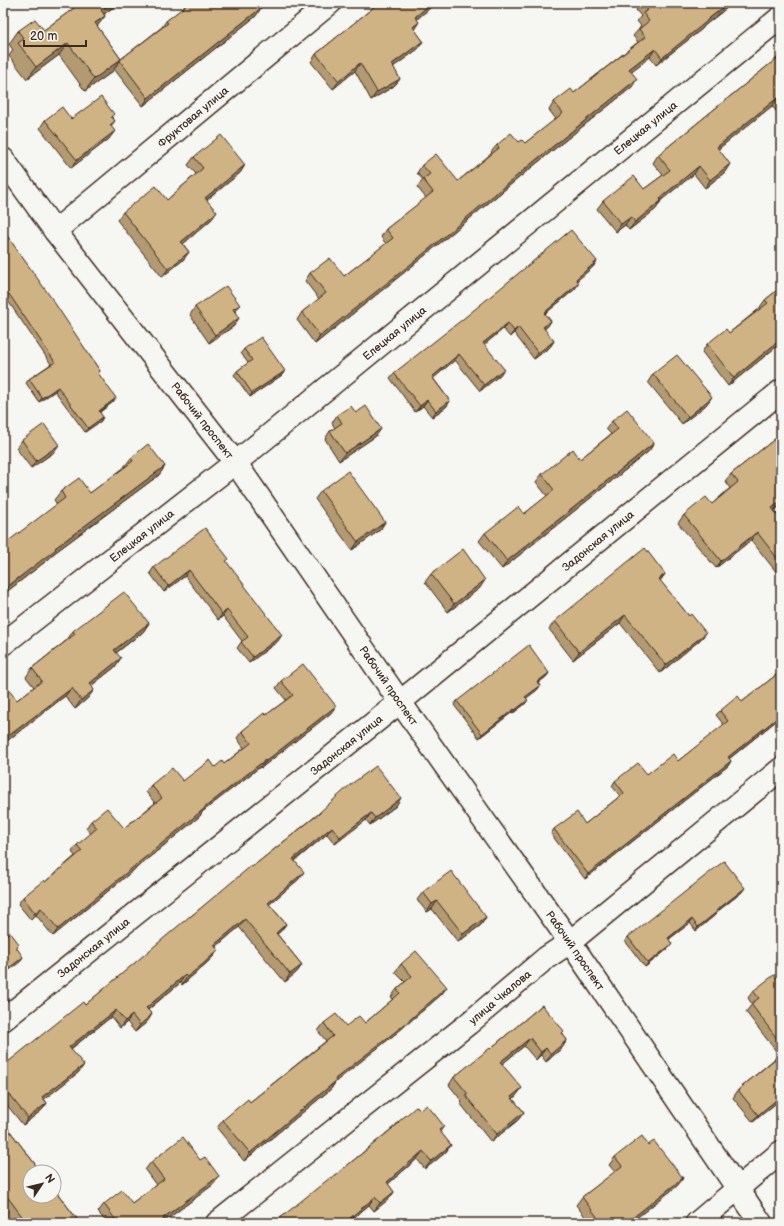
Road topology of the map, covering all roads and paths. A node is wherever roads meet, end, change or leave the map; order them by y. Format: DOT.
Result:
graph roads {
  1 [pos="330,3"];
  2 [pos="781,17"];
  3 [pos="3,159"];
  4 [pos="55,231"];
  5 [pos="781,391"];
  6 [pos="235,462"];
  7 [pos="3,644"];
  8 [pos="400,702"];
  9 [pos="781,769"];
  10 [pos="570,942"];
  11 [pos="3,1020"];
  12 [pos="781,1152"];
  13 [pos="738,1188"];
  14 [pos="217,1223"];
  15 [pos="697,1223"];
  16 [pos="761,1223"];
  1 -- 4 [label="street, Фруктовая улица"];
  2 -- 6 [label="street, Елецкая улица"];
  3 -- 4 [label="street, Рабочий проспект"];
  4 -- 6 [label="street, Рабочий проспект"];
  5 -- 8 [label="street, Задонская улица"];
  6 -- 7 [label="street, Елецкая улица"];
  6 -- 8 [label="street, Рабочий проспект"];
  8 -- 10 [label="street, Рабочий проспект"];
  8 -- 11 [label="street, Задонская улица"];
  9 -- 10 [label="street, улица Чкалова"];
  10 -- 13 [label="street, Рабочий проспект"];
  10 -- 14 [label="street, улица Чкалова"];
  12 -- 13 [label="street"];
  13 -- 15 [label="street"];
  13 -- 16 [label="street, Рабочий проспект"];
}
